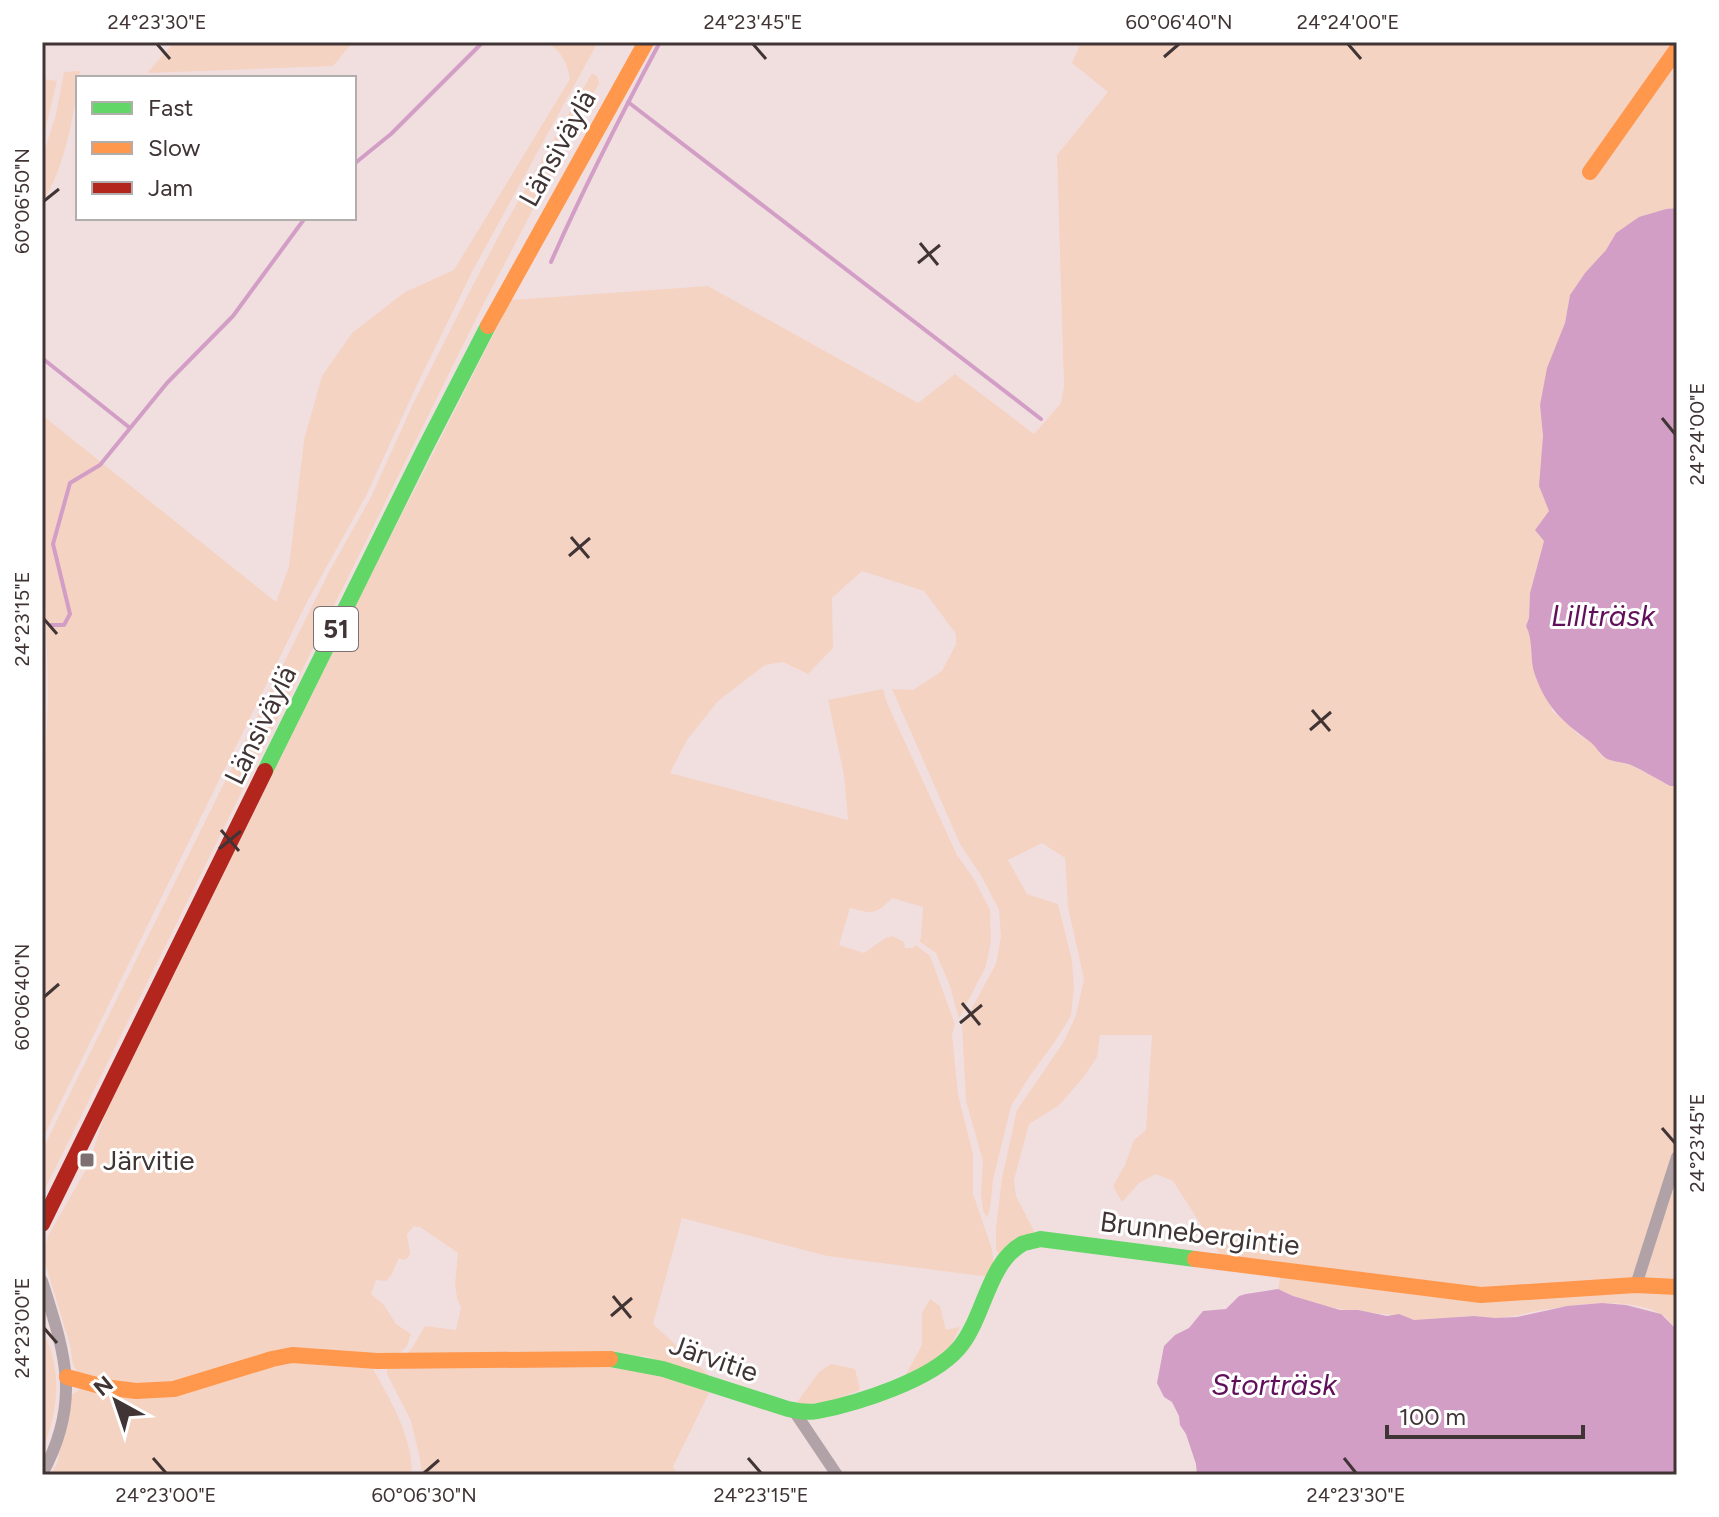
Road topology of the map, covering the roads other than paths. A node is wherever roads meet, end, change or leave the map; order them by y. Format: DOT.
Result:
graph roads {
  1 [pos="646,42"];
  2 [pos="1677,49"];
  3 [pos="1590,172"];
  4 [pos="1677,1157"];
  5 [pos="42,1224"];
  6 [pos="42,1281"];
  7 [pos="1636,1285"];
  8 [pos="1677,1287"];
  9 [pos="46,1310"];
  10 [pos="67,1377"];
  11 [pos="794,1411"];
  12 [pos="42,1474"];
  13 [pos="837,1475"];
  1 -- 5 [label="street, Länsiväylä / 51"];
  2 -- 3 [label="street"];
  4 -- 7 [label="street"];
  6 -- 9 [label="street"];
  7 -- 8 [label="street, Brunnebergintie"];
  7 -- 11 [label="street, Brunnebergintie"];
  9 -- 10 [label="street"];
  10 -- 11 [label="street, Järvitie"];
  10 -- 12 [label="street"];
  11 -- 13 [label="street"];
}
